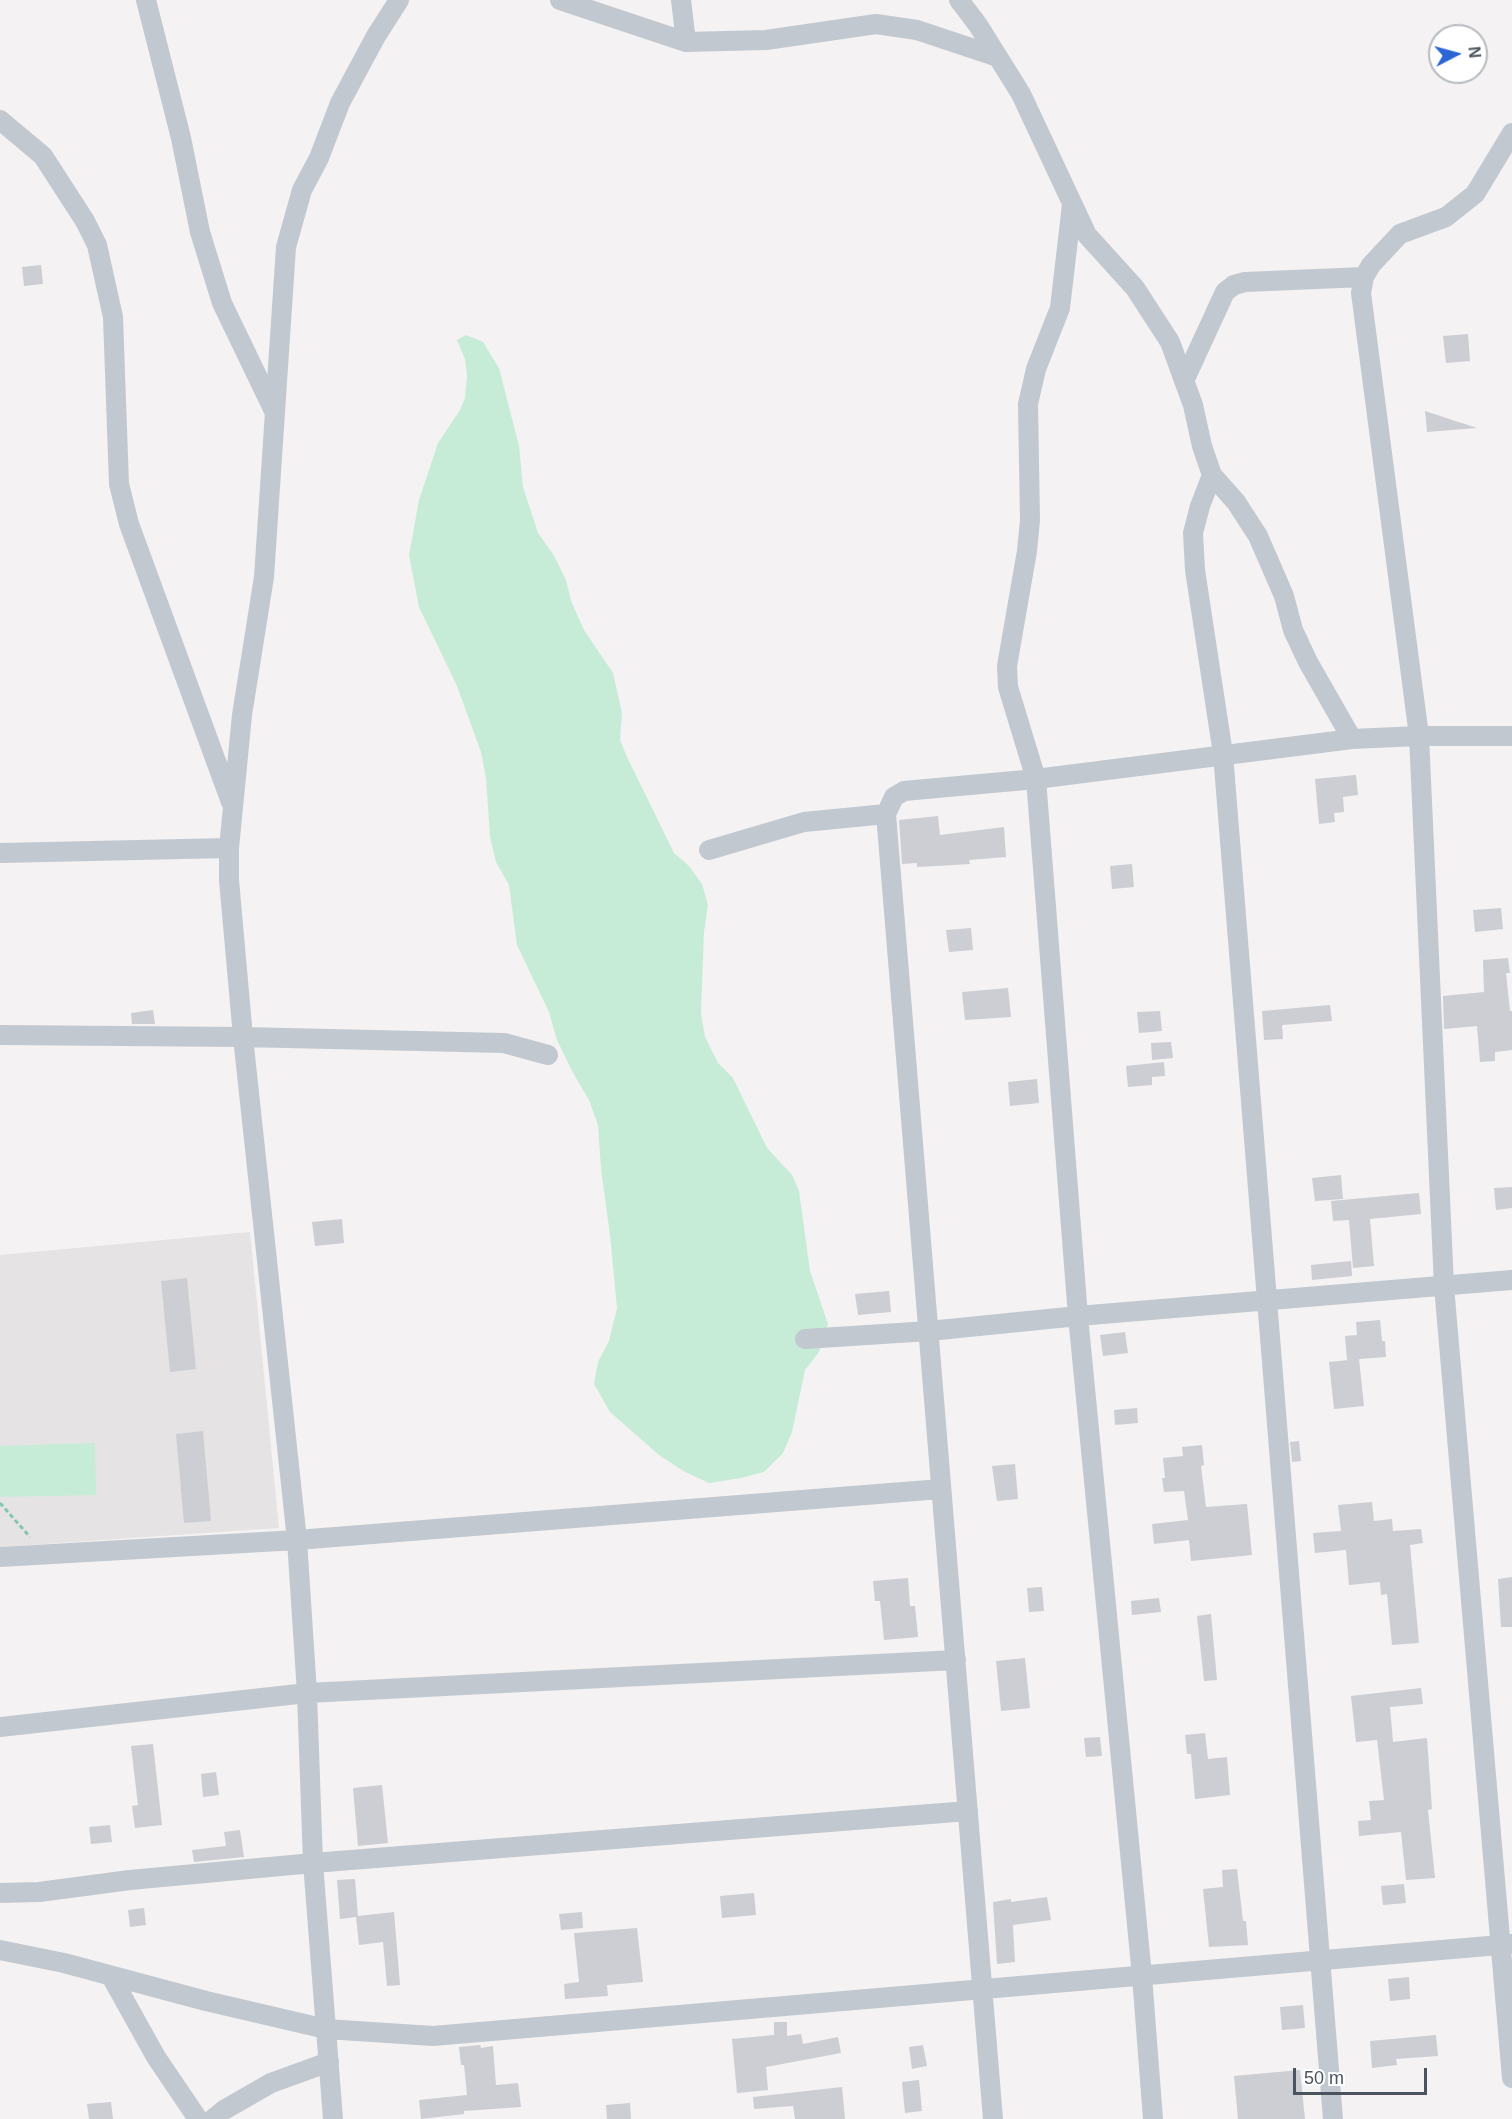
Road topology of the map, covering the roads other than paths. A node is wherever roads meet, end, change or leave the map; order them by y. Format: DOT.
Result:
graph roads {
  1 [pos="146,0"];
  2 [pos="399,0"];
  3 [pos="560,0"];
  4 [pos="681,0"];
  5 [pos="959,0"];
  6 [pos="971,0"];
  7 [pos="978,25"];
  8 [pos="686,42"];
  9 [pos="998,57"];
  10 [pos="0,120"];
  11 [pos="1512,133"];
  12 [pos="1072,205"];
  13 [pos="1364,277"];
  14 [pos="1184,381"];
  15 [pos="275,413"];
  16 [pos="1212,475"];
  17 [pos="1419,736"];
  18 [pos="1512,736"];
  19 [pos="1352,739"];
  20 [pos="1223,754"];
  21 [pos="1036,779"];
  22 [pos="233,807"];
  23 [pos="886,814"];
  24 [pos="229,848"];
  25 [pos="709,850"];
  26 [pos="0,853"];
  27 [pos="0,1035"];
  28 [pos="243,1037"];
  29 [pos="548,1056"];
  30 [pos="1512,1280"];
  31 [pos="1444,1286"];
  32 [pos="1266,1302"];
  33 [pos="1078,1316"];
  34 [pos="929,1331"];
  35 [pos="805,1339"];
  36 [pos="942,1489"];
  37 [pos="297,1540"];
  38 [pos="0,1557"];
  39 [pos="956,1660"];
  40 [pos="307,1693"];
  41 [pos="0,1727"];
  42 [pos="968,1811"];
  43 [pos="313,1863"];
  44 [pos="0,1893"];
  45 [pos="1506,1945"];
  46 [pos="0,1950"];
  47 [pos="1320,1961"];
  48 [pos="1142,1976"];
  49 [pos="112,1978"];
  50 [pos="982,1989"];
  51 [pos="326,2029"];
  52 [pos="329,2062"];
  53 [pos="1512,2078"];
  54 [pos="198,2119"];
  55 [pos="213,2119"];
  56 [pos="333,2119"];
  57 [pos="993,2119"];
  58 [pos="1153,2119"];
  59 [pos="1334,2119"];
  1 -- 15 [label="street"];
  2 -- 15 [label="street"];
  3 -- 8 [label="street"];
  4 -- 8 [label="street"];
  5 -- 7 [label="street"];
  6 -- 7 [label="street"];
  7 -- 9 [label="street"];
  8 -- 9 [label="street"];
  9 -- 12 [label="street"];
  10 -- 22 [label="street"];
  11 -- 13 [label="street"];
  12 -- 14 [label="street"];
  12 -- 21 [label="street"];
  13 -- 14 [label="street"];
  13 -- 17 [label="street"];
  14 -- 16 [label="street"];
  15 -- 22 [label="street"];
  16 -- 19 [label="street"];
  16 -- 20 [label="street"];
  17 -- 18 [label="street"];
  17 -- 19 [label="street"];
  17 -- 31 [label="street"];
  19 -- 20 [label="street"];
  20 -- 21 [label="street"];
  20 -- 32 [label="street"];
  21 -- 23 [label="street"];
  21 -- 33 [label="street"];
  22 -- 24 [label="street"];
  23 -- 25 [label="street"];
  23 -- 34 [label="street"];
  24 -- 26 [label="street"];
  24 -- 28 [label="street"];
  27 -- 28 [label="street"];
  28 -- 29 [label="street"];
  28 -- 37 [label="street"];
  30 -- 31 [label="street"];
  31 -- 32 [label="street"];
  31 -- 45 [label="street"];
  32 -- 33 [label="street"];
  32 -- 47 [label="street"];
  33 -- 34 [label="street"];
  33 -- 48 [label="street"];
  34 -- 35 [label="street"];
  34 -- 36 [label="street"];
  36 -- 37 [label="street"];
  36 -- 39 [label="street"];
  37 -- 38 [label="street"];
  37 -- 40 [label="street"];
  39 -- 40 [label="street"];
  39 -- 42 [label="street"];
  40 -- 41 [label="street"];
  40 -- 43 [label="street"];
  42 -- 43 [label="street"];
  42 -- 50 [label="street"];
  43 -- 44 [label="street"];
  43 -- 51 [label="street"];
  45 -- 47 [label="street"];
  45 -- 53 [label="street"];
  46 -- 49 [label="street"];
  47 -- 48 [label="street"];
  47 -- 59 [label="street"];
  48 -- 50 [label="street"];
  48 -- 58 [label="street"];
  49 -- 51 [label="street"];
  49 -- 54 [label="street"];
  50 -- 51 [label="street"];
  50 -- 57 [label="street"];
  51 -- 52 [label="street"];
  52 -- 55 [label="street"];
  52 -- 56 [label="street"];
}
